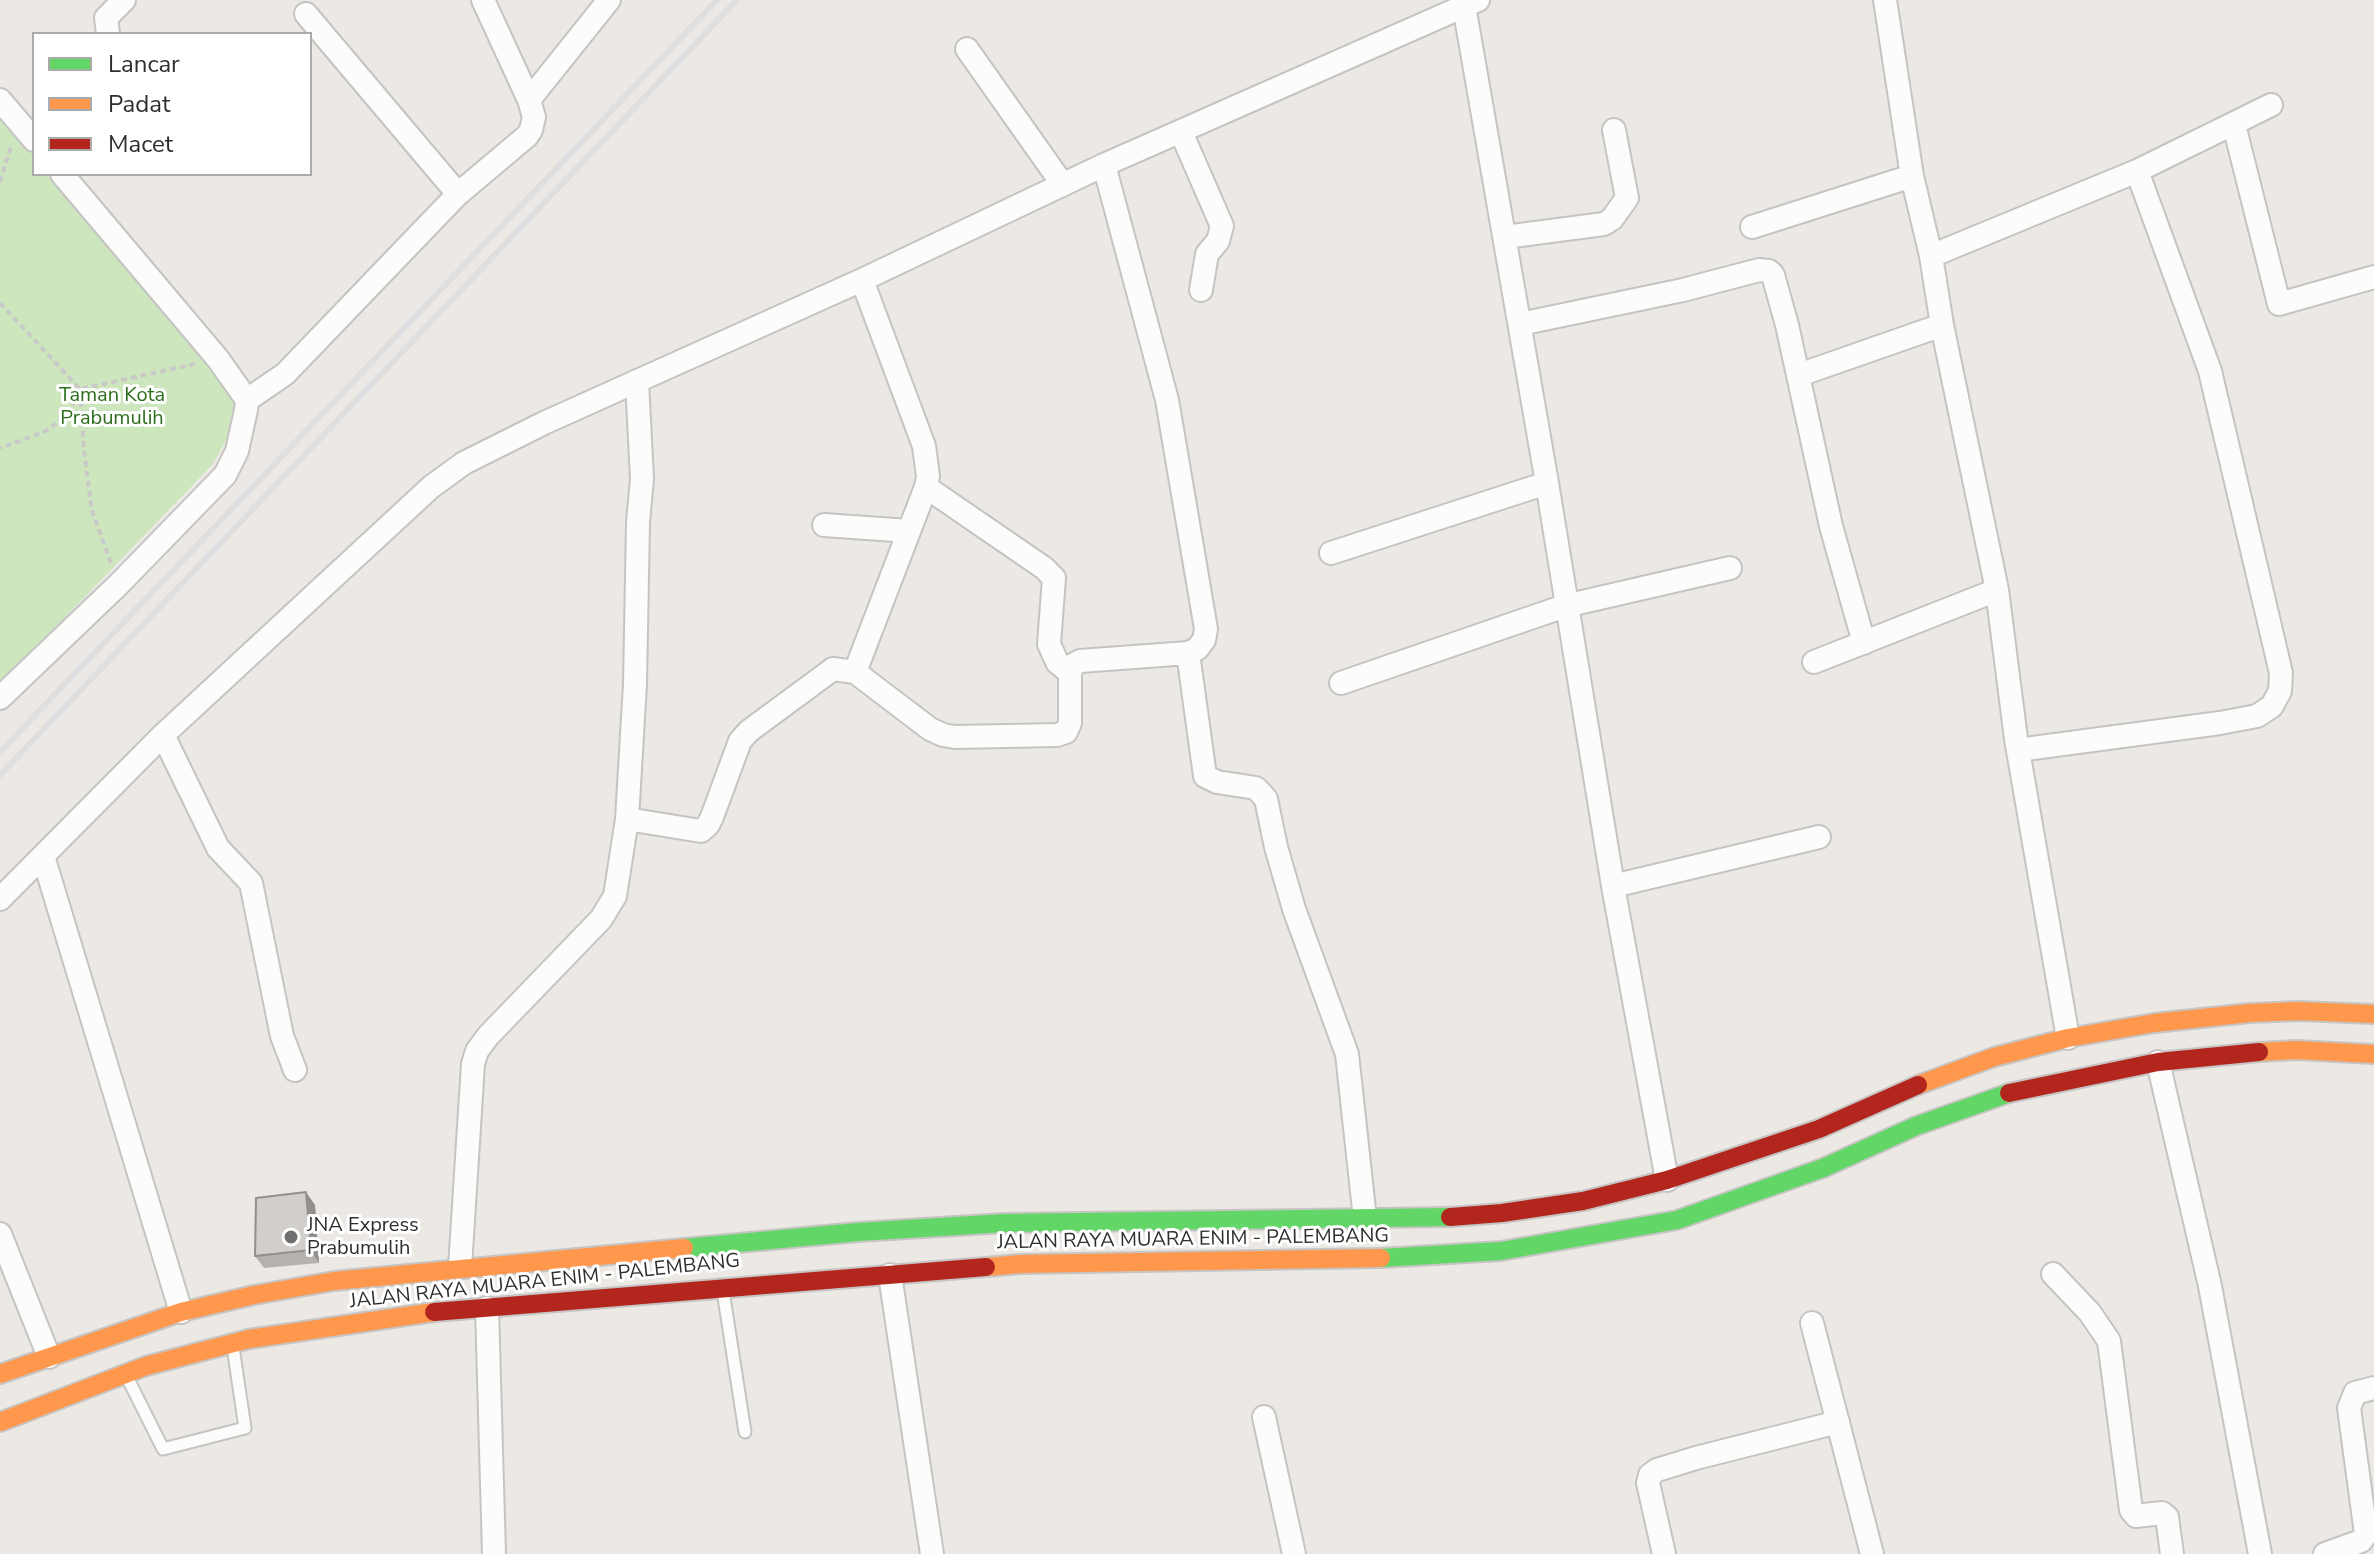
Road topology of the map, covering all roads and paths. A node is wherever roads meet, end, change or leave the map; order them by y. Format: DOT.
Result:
graph roads {
  1 [pos="124,0"];
  2 [pos="483,0"];
  3 [pos="609,0"];
  4 [pos="1885,0"];
  5 [pos="1469,2"];
  6 [pos="306,14"];
  7 [pos="108,32"];
  8 [pos="967,49"];
  9 [pos="0,100"];
  10 [pos="529,100"];
  11 [pos="2271,105"];
  12 [pos="2234,125"];
  13 [pos="1614,130"];
  14 [pos="29,131"];
  15 [pos="1181,132"];
  16 [pos="1104,165"];
  17 [pos="2137,171"];
  18 [pos="64,176"];
  19 [pos="1912,176"];
  20 [pos="0,182"];
  21 [pos="1063,185"];
  22 [pos="458,194"];
  23 [pos="1752,227"];
  24 [pos="1505,237"];
  25 [pos="1931,256"];
  26 [pos="2374,277"];
  27 [pos="862,280"];
  28 [pos="1201,290"];
  29 [pos="0,303"];
  30 [pos="1520,324"];
  31 [pos="1942,325"];
  32 [pos="218,359"];
  33 [pos="1799,375"];
  34 [pos="637,381"];
  35 [pos="80,389"];
  36 [pos="247,400"];
  37 [pos="0,448"];
  38 [pos="1547,483"];
  39 [pos="926,487"];
  40 [pos="824,525"];
  41 [pos="909,531"];
  42 [pos="1331,553"];
  43 [pos="1730,568"];
  44 [pos="119,584"];
  45 [pos="1997,590"];
  46 [pos="1565,606"];
  47 [pos="1864,643"];
  48 [pos="1188,653"];
  49 [pos="1814,662"];
  50 [pos="855,672"];
  51 [pos="1070,673"];
  52 [pos="1341,683"];
  53 [pos="0,698"];
  54 [pos="163,735"];
  55 [pos="2018,750"];
  56 [pos="627,819"];
  57 [pos="1819,837"];
  58 [pos="43,856"];
  59 [pos="1613,886"];
  60 [pos="0,899"];
  61 [pos="2374,1014"];
  62 [pos="2068,1038"];
  63 [pos="2374,1054"];
  64 [pos="2158,1062"];
  65 [pos="295,1070"];
  66 [pos="1667,1180"];
  67 [pos="1365,1219"];
  68 [pos="0,1234"];
  69 [pos="460,1267"];
  70 [pos="628,1274"];
  71 [pos="2053,1274"];
  72 [pos="890,1275"];
  73 [pos="572,1279"];
  74 [pos="722,1286"];
  75 [pos="487,1308"];
  76 [pos="181,1312"];
  77 [pos="1812,1323"];
  78 [pos="233,1343"];
  79 [pos="49,1357"];
  80 [pos="0,1374"];
  81 [pos="125,1374"];
  82 [pos="2374,1388"];
  83 [pos="1264,1417"];
  84 [pos="0,1422"];
  85 [pos="1838,1422"];
  86 [pos="745,1432"];
  87 [pos="494,1554"];
  88 [pos="932,1554"];
  89 [pos="1294,1554"];
  90 [pos="1664,1554"];
  91 [pos="1872,1554"];
  92 [pos="2172,1554"];
  93 [pos="2260,1554"];
  94 [pos="2325,1554"];
  1 -- 7 [label="street"];
  2 -- 10 [label="street"];
  3 -- 10 [label="street"];
  4 -- 19 [label="street"];
  5 -- 15 [label="street"];
  5 -- 24 [label="street"];
  6 -- 22 [label="street"];
  8 -- 21 [label="street"];
  9 -- 14 [label="street"];
  10 -- 22 [label="street"];
  11 -- 12 [label="street"];
  12 -- 17 [label="street"];
  12 -- 26 [label="street"];
  13 -- 24 [label="street"];
  14 -- 20 [label="path"];
  15 -- 16 [label="street"];
  15 -- 28 [label="street"];
  16 -- 21 [label="street"];
  16 -- 48 [label="street"];
  17 -- 25 [label="street"];
  17 -- 55 [label="street"];
  18 -- 32 [label="street"];
  19 -- 23 [label="street"];
  19 -- 25 [label="street"];
  21 -- 27 [label="street"];
  22 -- 36 [label="street"];
  24 -- 30 [label="street"];
  25 -- 31 [label="street"];
  27 -- 34 [label="street"];
  27 -- 39 [label="street"];
  29 -- 35 [label="path"];
  30 -- 33 [label="street"];
  30 -- 38 [label="street"];
  31 -- 33 [label="street"];
  31 -- 45 [label="street"];
  32 -- 35 [label="path"];
  32 -- 36 [label="street"];
  33 -- 47 [label="street"];
  34 -- 54 [label="street"];
  34 -- 56 [label="street"];
  35 -- 37 [label="path"];
  35 -- 44 [label="path"];
  36 -- 44 [label="street"];
  38 -- 42 [label="street"];
  38 -- 46 [label="street"];
  39 -- 41 [label="street"];
  39 -- 51 [label="street"];
  40 -- 41 [label="street"];
  41 -- 50 [label="street"];
  43 -- 46 [label="street"];
  44 -- 53 [label="street"];
  45 -- 47 [label="street"];
  45 -- 55 [label="street"];
  46 -- 52 [label="street"];
  46 -- 59 [label="street"];
  47 -- 49 [label="street"];
  48 -- 51 [label="street"];
  48 -- 67 [label="street"];
  50 -- 51 [label="street"];
  50 -- 56 [label="street"];
  54 -- 58 [label="street"];
  54 -- 65 [label="street"];
  55 -- 62 [label="street"];
  56 -- 69 [label="street"];
  57 -- 59 [label="street"];
  58 -- 60 [label="street"];
  58 -- 76 [label="street"];
  59 -- 66 [label="street"];
  61 -- 62 [label="main road, JALAN RAYA MUARA ENIM - PALEMBANG"];
  62 -- 66 [label="main road, JALAN RAYA MUARA ENIM - PALEMBANG"];
  63 -- 64 [label="main road, JALAN RAYA MUARA ENIM - PALEMBANG"];
  64 -- 72 [label="main road, JALAN RAYA MUARA ENIM - PALEMBANG"];
  64 -- 93 [label="street"];
  66 -- 67 [label="main road, JALAN RAYA MUARA ENIM - PALEMBANG"];
  67 -- 70 [label="main road, JALAN RAYA MUARA ENIM - PALEMBANG"];
  68 -- 79 [label="street"];
  69 -- 73 [label="main road, JALAN RAYA MUARA ENIM - PALEMBANG"];
  69 -- 76 [label="main road, JALAN RAYA MUARA ENIM - PALEMBANG"];
  70 -- 73 [label="main road, JALAN RAYA MUARA ENIM - PALEMBANG"];
  70 -- 73 [label="main road, JALAN RAYA MUARA ENIM - PALEMBANG"];
  70 -- 74 [label="main road, JALAN RAYA MUARA ENIM - PALEMBANG"];
  71 -- 92 [label="street"];
  72 -- 74 [label="main road, JALAN RAYA MUARA ENIM - PALEMBANG"];
  72 -- 88 [label="street"];
  73 -- 75 [label="main road, JALAN RAYA MUARA ENIM - PALEMBANG"];
  74 -- 86 [label="lane"];
  75 -- 78 [label="main road, JALAN RAYA MUARA ENIM - PALEMBANG"];
  75 -- 87 [label="street"];
  76 -- 79 [label="main road, JALAN RAYA MUARA ENIM - PALEMBANG"];
  77 -- 85 [label="street"];
  78 -- 81 [label="main road, JALAN RAYA MUARA ENIM - PALEMBANG"];
  78 -- 81 [label="lane"];
  79 -- 80 [label="main road, JALAN RAYA MUARA ENIM - PALEMBANG"];
  81 -- 84 [label="main road, JALAN RAYA MUARA ENIM - PALEMBANG"];
  82 -- 94 [label="street"];
  83 -- 89 [label="street"];
  85 -- 90 [label="street"];
  85 -- 91 [label="street"];
}
